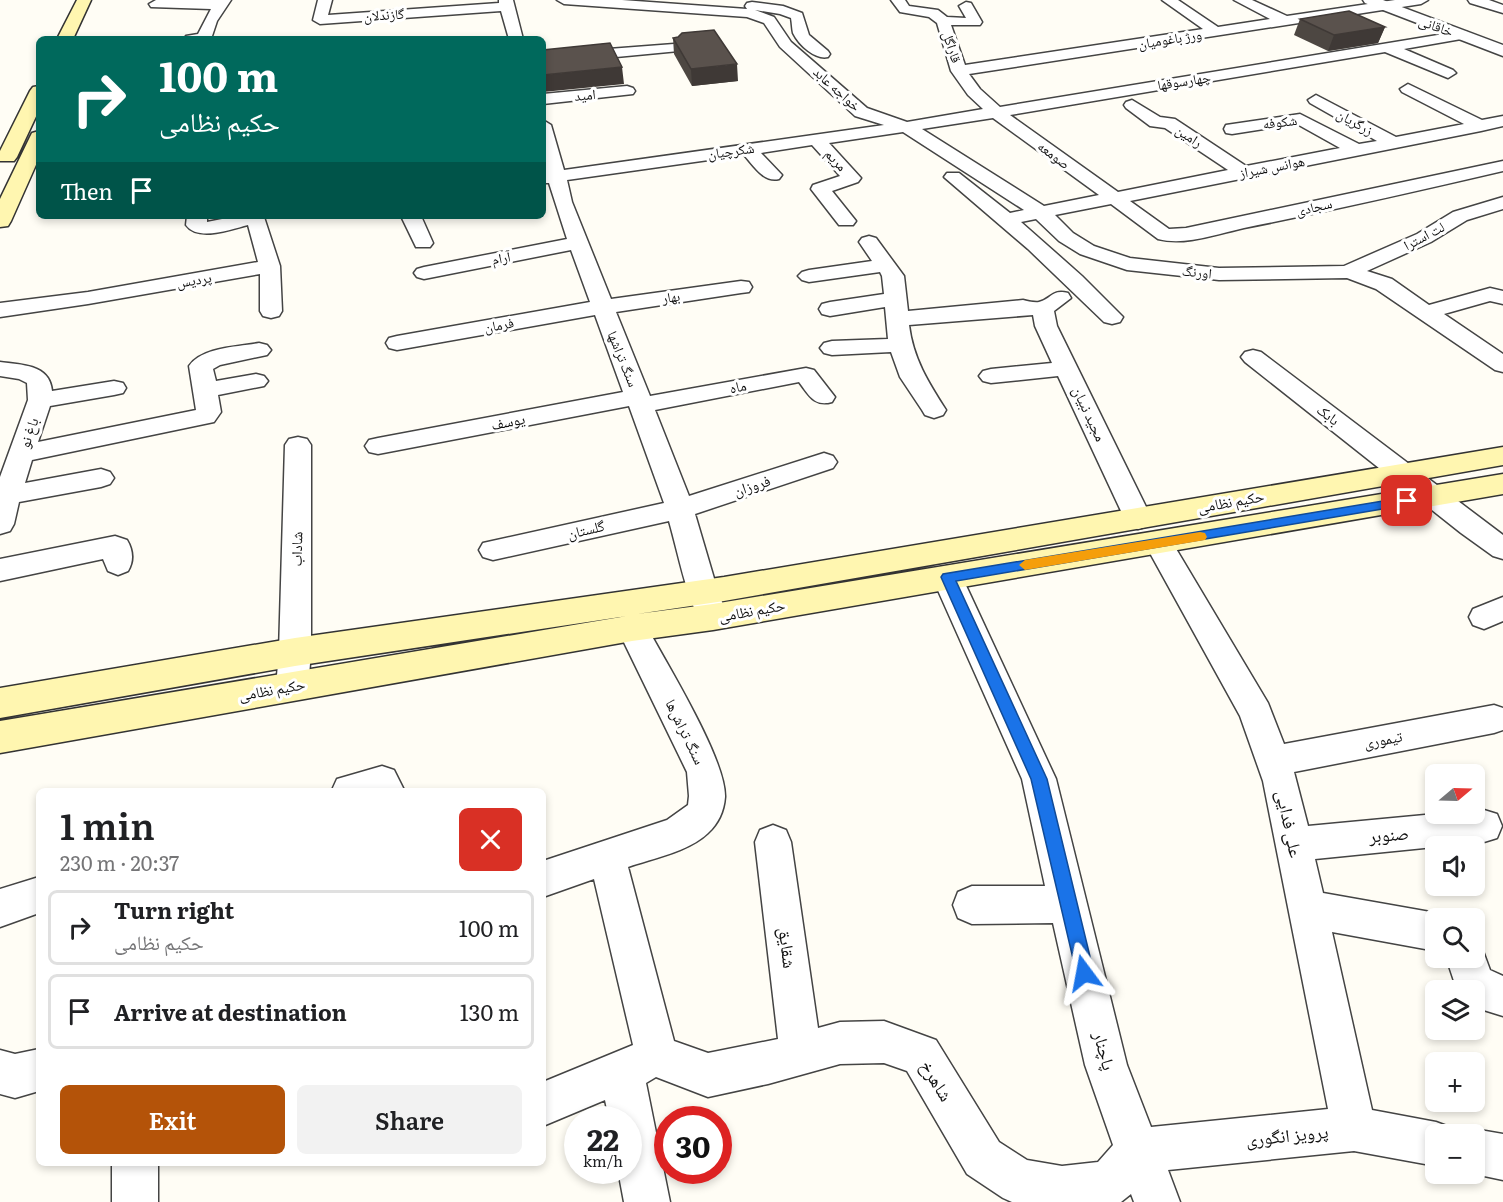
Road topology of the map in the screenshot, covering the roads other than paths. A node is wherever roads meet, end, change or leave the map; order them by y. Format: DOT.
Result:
graph roads {
  1 [pos="84,0"];
  2 [pos="325,0"];
  3 [pos="564,0"];
  4 [pos="702,0"];
  5 [pos="898,0"];
  6 [pos="1169,0"];
  7 [pos="1241,0"];
  8 [pos="1422,0"];
  9 [pos="1475,0"];
  10 [pos="1375,2"];
  11 [pos="222,3"];
  12 [pos="506,3"];
  13 [pos="156,4"];
  14 [pos="1294,4"];
  15 [pos="966,6"];
  16 [pos="1503,9"];
  17 [pos="1320,16"];
  18 [pos="943,21"];
  19 [pos="1286,21"];
  20 [pos="1216,32"];
  21 [pos="1462,35"];
  22 [pos="66,36"];
  23 [pos="202,36"];
  24 [pos="515,36"];
  25 [pos="1153,41"];
  26 [pos="1386,47"];
  27 [pos="674,48"];
  28 [pos="1503,51"];
  29 [pos="1166,52"];
  30 [pos="546,59"];
  31 [pos="1289,63"];
  32 [pos="839,67"];
  33 [pos="959,71"];
  34 [pos="1448,73"];
  35 [pos="1314,77"];
  36 [pos="1408,89"];
  37 [pos="627,91"];
  38 [pos="36,97"];
  39 [pos="546,99"];
  40 [pos="1123,99"];
  41 [pos="1316,100"];
  42 [pos="875,102"];
  43 [pos="996,112"];
  44 [pos="1495,125"];
  45 [pos="906,127"];
  46 [pos="1232,129"];
  47 [pos="816,139"];
  48 [pos="1397,142"];
  49 [pos="36,143"];
  50 [pos="546,147"];
  51 [pos="748,149"];
  52 [pos="1356,150"];
  53 [pos="920,152"];
  54 [pos="1422,152"];
  55 [pos="668,160"];
  56 [pos="1442,163"];
  57 [pos="1503,166"];
  58 [pos="0,170"];
  59 [pos="1244,172"];
  60 [pos="1463,174"];
  61 [pos="773,175"];
  62 [pos="550,177"];
  63 [pos="680,180"];
  64 [pos="1112,199"];
  65 [pos="1503,203"];
  66 [pos="1041,213"];
  67 [pos="197,219"];
  68 [pos="255,219"];
  69 [pos="255,219"];
  70 [pos="412,219"];
  71 [pos="1008,219"];
  72 [pos="0,221"];
  73 [pos="846,221"];
  74 [pos="1165,235"];
  75 [pos="869,242"];
  76 [pos="423,243"];
  77 [pos="578,243"];
  78 [pos="1087,250"];
  79 [pos="884,264"];
  80 [pos="270,266"];
  81 [pos="1347,272"];
  82 [pos="424,273"];
  83 [pos="1070,274"];
  84 [pos="92,276"];
  85 [pos="809,276"];
  86 [pos="741,287"];
  87 [pos="88,298"];
  88 [pos="1503,298"];
  89 [pos="602,307"];
  90 [pos="830,309"];
  91 [pos="897,309"];
  92 [pos="0,310"];
  93 [pos="271,311"];
  94 [pos="1425,313"];
  95 [pos="1044,317"];
  96 [pos="1112,318"];
  97 [pos="964,332"];
  98 [pos="396,343"];
  99 [pos="900,345"];
  100 [pos="832,348"];
  101 [pos="259,350"];
  102 [pos="1253,357"];
  103 [pos="1498,358"];
  104 [pos="1068,368"];
  105 [pos="0,369"];
  106 [pos="991,376"];
  107 [pos="256,381"];
  108 [pos="114,388"];
  109 [pos="205,390"];
  110 [pos="823,397"];
  111 [pos="40,400"];
  112 [pos="640,401"];
  113 [pos="934,410"];
  114 [pos="298,445"];
  115 [pos="378,446"];
  116 [pos="22,454"];
  117 [pos="1503,456"];
  118 [pos="824,462"];
  119 [pos="1403,472"];
  120 [pos="101,478"];
  121 [pos="1503,484"];
  122 [pos="7,495"];
  123 [pos="1430,497"];
  124 [pos="680,509"];
  125 [pos="0,524"];
  126 [pos="1148,531"];
  127 [pos="1503,549"];
  128 [pos="493,550"];
  129 [pos="118,564"];
  130 [pos="0,570"];
  131 [pos="948,577"];
  132 [pos="708,605"];
  133 [pos="632,628"];
  134 [pos="295,652"];
  135 [pos="292,687"];
  136 [pos="0,703"];
  137 [pos="1494,719"];
  138 [pos="0,737"];
  139 [pos="1273,760"];
  140 [pos="356,788"];
  141 [pos="386,788"];
  142 [pos="1484,826"];
  143 [pos="773,842"];
  144 [pos="1294,844"];
  145 [pos="607,856"];
  146 [pos="546,878"];
  147 [pos="36,896"];
  148 [pos="1068,904"];
  149 [pos="972,905"];
  150 [pos="0,908"];
  151 [pos="1308,909"];
  152 [pos="1425,930"];
  153 [pos="801,1054"];
  154 [pos="639,1064"];
  155 [pos="36,1071"];
  156 [pos="0,1072"];
  157 [pos="546,1103"];
  158 [pos="1354,1129"];
  159 [pos="1425,1142"];
  160 [pos="1138,1151"];
  161 [pos="1485,1154"];
  162 [pos="1503,1157"];
  163 [pos="135,1166"];
  164 [pos="135,1202"];
  165 [pos="647,1202"];
  166 [pos="1157,1202"];
  1 -- 22 [label="main road"];
  2 -- 12 [label="street, گازندلان"];
  3 -- 45 [label="street, خواجه عابد"];
  4 -- 32 [label="street, خواجه عابد"];
  5 -- 18 [label="street, قاراگل"];
  6 -- 20 [label="street"];
  7 -- 19 [label="street"];
  8 -- 10 [label="street, ورژ باغومیان"];
  9 -- 16 [label="street"];
  10 -- 17 [label="street, ورژ باغومیان"];
  10 -- 21 [label="street, خاقانی"];
  11 -- 13 [label="street"];
  11 -- 23 [label="street"];
  12 -- 24 [label="street"];
  14 -- 17 [label="street"];
  15 -- 18 [label="street"];
  17 -- 19 [label="street, ورژ باغومیان"];
  18 -- 33 [label="street, قاراگل"];
  19 -- 20 [label="street, ورژ باغومیان"];
  20 -- 25 [label="street, ورژ باغومیان"];
  21 -- 26 [label="street, چهارسوقها"];
  21 -- 28 [label="street, خاقانی"];
  25 -- 29 [label="street"];
  25 -- 33 [label="street, ورژ باغومیان"];
  26 -- 31 [label="street, چهارسوقها"];
  26 -- 34 [label="street"];
  27 -- 30 [label="street"];
  31 -- 35 [label="street"];
  31 -- 40 [label="street, چهارسوقها"];
  33 -- 43 [label="street, قاراگل"];
  36 -- 44 [label="street"];
  37 -- 39 [label="street, امید"];
  38 -- 58 [label="main road"];
  40 -- 43 [label="street, چهارسوقها"];
  40 -- 59 [label="street, رامین"];
  41 -- 48 [label="street, زرگریان"];
  42 -- 45 [label="street, خواجه عابد"];
  43 -- 45 [label="street, چهارسوقها"];
  43 -- 64 [label="street, صومعه"];
  44 -- 48 [label="street, هوانس شیراز"];
  45 -- 47 [label="street, شکرچیان"];
  45 -- 66 [label="street, اورنگ"];
  46 -- 52 [label="street, شکوفه"];
  47 -- 51 [label="street, شکرچیان"];
  47 -- 73 [label="street, مریم"];
  48 -- 52 [label="street, هوانس شیراز"];
  48 -- 54 [label="street, زرگریان"];
  49 -- 72 [label="main road"];
  50 -- 62 [label="street, سنگ تراشها"];
  51 -- 55 [label="street, شکرچیان"];
  51 -- 61 [label="street"];
  52 -- 59 [label="street, هوانس شیراز"];
  53 -- 71 [label="street"];
  55 -- 62 [label="street, شکرچیان"];
  55 -- 63 [label="street"];
  56 -- 60 [label="street"];
  57 -- 60 [label="street, سجادی"];
  59 -- 64 [label="street, هوانس شیراز"];
  60 -- 74 [label="street, سجادی"];
  62 -- 77 [label="street, سنگ تراشها"];
  64 -- 66 [label="street, هوانس شیراز"];
  64 -- 74 [label="street, صومعه"];
  65 -- 81 [label="street, لت استرا"];
  66 -- 71 [label="street, هوانس شیراز"];
  66 -- 78 [label="street, اورنگ"];
  67 -- 69 [label="street"];
  68 -- 80 [label="street"];
  70 -- 76 [label="street"];
  71 -- 83 [label="street"];
  75 -- 79 [label="street"];
  77 -- 82 [label="street, آرام"];
  77 -- 89 [label="street, سنگ تراشها"];
  78 -- 81 [label="street, اورنگ"];
  78 -- 83 [label="street"];
  79 -- 85 [label="street"];
  79 -- 91 [label="street"];
  80 -- 87 [label="street, پردیس"];
  80 -- 93 [label="street"];
  81 -- 94 [label="street, اورنگ"];
  83 -- 95 [label="street"];
  83 -- 96 [label="street"];
  84 -- 87 [label="street"];
  86 -- 89 [label="street, بهار"];
  87 -- 92 [label="street, پردیس"];
  88 -- 94 [label="street"];
  89 -- 98 [label="street, فرمان"];
  89 -- 112 [label="street, سنگ تراشها"];
  90 -- 91 [label="street"];
  91 -- 95 [label="street"];
  91 -- 99 [label="street"];
  94 -- 103 [label="street, اورنگ"];
  95 -- 97 [label="street"];
  95 -- 104 [label="street, مجید نبیان"];
  99 -- 100 [label="street"];
  99 -- 113 [label="street"];
  101 -- 109 [label="street"];
  102 -- 119 [label="street, بابک"];
  104 -- 106 [label="street"];
  104 -- 126 [label="street, مجید نبیان"];
  105 -- 111 [label="street, باغ نو"];
  107 -- 109 [label="street"];
  108 -- 111 [label="street"];
  109 -- 116 [label="street"];
  110 -- 112 [label="street, ماه"];
  111 -- 116 [label="street, باغ نو"];
  112 -- 115 [label="street, یوسف"];
  112 -- 124 [label="street, سنگ تراشها"];
  114 -- 134 [label="street, شاداب"];
  116 -- 122 [label="street, باغ نو"];
  117 -- 119 [label="main road, حکیم نظامی"];
  118 -- 124 [label="street, فروزان"];
  119 -- 123 [label="street, بابک"];
  119 -- 126 [label="main road, حکیم نظامی"];
  120 -- 122 [label="street"];
  121 -- 123 [label="main road, حکیم نظامی"];
  122 -- 125 [label="street, باغ نو"];
  123 -- 126 [label="main road, حکیم نظامی"];
  123 -- 127 [label="street, بابک"];
  124 -- 128 [label="street, گلستان"];
  124 -- 132 [label="street, سنگ تراشها"];
  126 -- 131 [label="main road, حکیم نظامی"];
  126 -- 132 [label="main road, حکیم نظامی"];
  126 -- 139 [label="street, علی فدایی"];
  129 -- 130 [label="street"];
  131 -- 132 [label="main road, حکیم نظامی"];
  131 -- 148 [label="street, پاچنار"];
  132 -- 133 [label="main road, حکیم نظامی"];
  132 -- 134 [label="main road, حکیم نظامی"];
  133 -- 135 [label="main road, حکیم نظامی"];
  133 -- 145 [label="street, سنگ تراش‌ها"];
  134 -- 135 [label="street, شاداب"];
  134 -- 136 [label="main road, حکیم نظامی"];
  135 -- 138 [label="main road, حکیم نظامی"];
  137 -- 139 [label="street, تیموری"];
  139 -- 144 [label="street, علی فدایی"];
  140 -- 141 [label="street"];
  142 -- 144 [label="street, صنوبر"];
  143 -- 153 [label="street, شقایق"];
  144 -- 151 [label="street, علی فدایی"];
  145 -- 146 [label="street, سنگ تراش‌ها"];
  145 -- 154 [label="street"];
  147 -- 150 [label="street"];
  148 -- 149 [label="street"];
  148 -- 160 [label="street, پاچنار"];
  151 -- 152 [label="street"];
  151 -- 158 [label="street, علی فدایی"];
  153 -- 154 [label="street, شاهرخ"];
  153 -- 160 [label="street, شاهرخ"];
  154 -- 157 [label="street"];
  154 -- 165 [label="street"];
  155 -- 156 [label="street"];
  158 -- 159 [label="street, پرویز انگوری"];
  158 -- 160 [label="street, پرویز انگوری"];
  160 -- 166 [label="street, پاچنار"];
  161 -- 162 [label="street"];
  163 -- 164 [label="street"];
}
